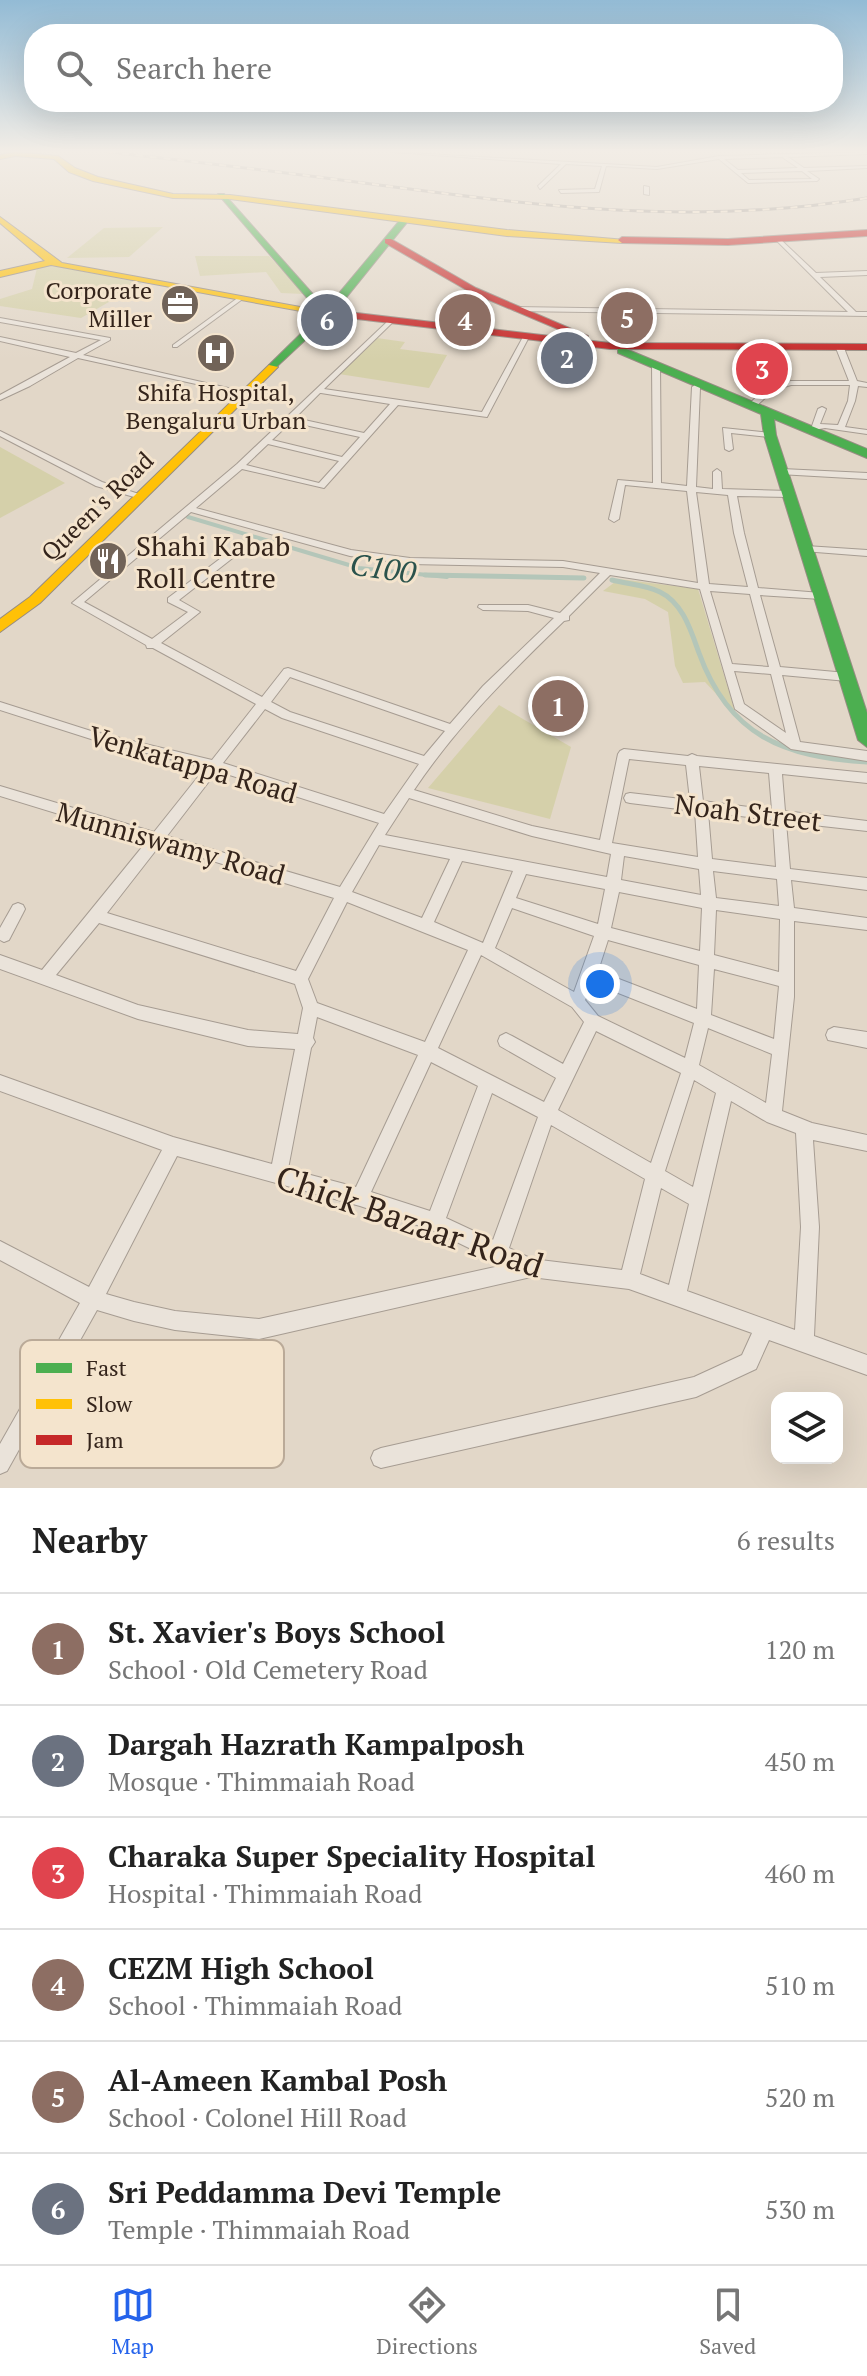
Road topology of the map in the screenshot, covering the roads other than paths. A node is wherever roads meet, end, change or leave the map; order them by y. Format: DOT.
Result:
graph roads {
  1 [pos="3,221"];
  2 [pos="243,221"];
  3 [pos="404,221"];
  4 [pos="408,221"];
  5 [pos="439,225"];
  6 [pos="867,233"];
  7 [pos="779,240"];
  8 [pos="388,241"];
  9 [pos="52,262"];
  10 [pos="867,273"];
  11 [pos="0,274"];
  12 [pos="814,275"];
  13 [pos="241,298"];
  14 [pos="325,314"];
  15 [pos="854,314"];
  16 [pos="867,314"];
  17 [pos="0,320"];
  18 [pos="391,321"];
  19 [pos="549,324"];
  20 [pos="526,337"];
  21 [pos="0,339"];
  22 [pos="175,346"];
  23 [pos="610,346"];
  24 [pos="867,347"];
  25 [pos="840,348"];
  26 [pos="77,354"];
  27 [pos="656,364"];
  28 [pos="701,383"];
  29 [pos="854,383"];
  30 [pos="867,385"];
  31 [pos="321,391"];
  32 [pos="246,393"];
  33 [pos="0,398"];
  34 [pos="395,403"];
  35 [pos="759,408"];
  36 [pos="822,409"];
  37 [pos="290,419"];
  38 [pos="811,428"];
  39 [pos="841,428"];
  40 [pos="867,432"];
  41 [pos="0,433"];
  42 [pos="770,435"];
  43 [pos="367,436"];
  44 [pos="268,441"];
  45 [pos="729,449"];
  46 [pos="867,454"];
  47 [pos="345,460"];
  48 [pos="240,466"];
  49 [pos="717,472"];
  50 [pos="782,472"];
  51 [pos="867,476"];
  52 [pos="657,485"];
  53 [pos="691,489"];
  54 [pos="718,492"];
  55 [pos="732,493"];
  56 [pos="789,494"];
  57 [pos="141,496"];
  58 [pos="189,509"];
  59 [pos="614,519"];
  60 [pos="806,549"];
  61 [pos="236,551"];
  62 [pos="867,553"];
  63 [pos="609,570"];
  64 [pos="704,587"];
  65 [pos="755,591"];
  66 [pos="821,596"];
  67 [pos="483,607"];
  68 [pos="565,618"];
  69 [pos="0,627"];
  70 [pos="151,645"];
  71 [pos="728,667"];
  72 [pos="777,671"];
  73 [pos="856,689"];
  74 [pos="264,702"];
  75 [pos="0,706"];
  76 [pos="453,729"];
  77 [pos="867,740"];
  78 [pos="795,746"];
  79 [pos="867,756"];
  80 [pos="692,759"];
  81 [pos="427,762"];
  82 [pos="213,765"];
  83 [pos="775,768"];
  84 [pos="867,778"];
  85 [pos="0,791"];
  86 [pos="406,792"];
  87 [pos="630,798"];
  88 [pos="699,807"];
  89 [pos="777,816"];
  90 [pos="387,820"];
  91 [pos="867,826"];
  92 [pos="160,837"];
  93 [pos="376,839"];
  94 [pos="611,848"];
  95 [pos="458,855"];
  96 [pos="706,864"];
  97 [pos="522,867"];
  98 [pos="783,873"];
  99 [pos="867,884"];
  100 [pos="614,885"];
  101 [pos="342,894"];
  102 [pos="508,901"];
  103 [pos="709,903"];
  104 [pos="18,909"];
  105 [pos="787,914"];
  106 [pos="96,916"];
  107 [pos="867,924"];
  108 [pos="426,925"];
  109 [pos="602,932"];
  110 [pos="1,934"];
  111 [pos="482,949"];
  112 [pos="707,960"];
  113 [pos="0,962"];
  114 [pos="590,975"];
  115 [pos="45,978"];
  116 [pos="300,979"];
  117 [pos="786,981"];
  118 [pos="577,1002"];
  119 [pos="311,1008"];
  120 [pos="702,1020"];
  121 [pos="593,1021"];
  122 [pos="834,1035"];
  123 [pos="867,1040"];
  124 [pos="506,1041"];
  125 [pos="307,1042"];
  126 [pos="780,1049"];
  127 [pos="427,1051"];
  128 [pos="690,1069"];
  129 [pos="566,1074"];
  130 [pos="488,1082"];
  131 [pos="0,1083"];
  132 [pos="725,1090"];
  133 [pos="547,1114"];
  134 [pos="773,1116"];
  135 [pos="804,1128"];
  136 [pos="867,1143"];
  137 [pos="173,1146"];
  138 [pos="278,1175"];
  139 [pos="655,1176"];
  140 [pos="360,1197"];
  141 [pos="697,1199"];
  142 [pos="435,1222"];
  143 [pos="0,1250"];
  144 [pos="498,1252"];
  145 [pos="531,1268"];
  146 [pos="629,1280"];
  147 [pos="676,1296"];
  148 [pos="93,1299"];
  149 [pos="764,1328"];
  150 [pos="70,1340"];
  151 [pos="804,1342"];
  152 [pos="867,1365"];
  153 [pos="20,1429"];
  154 [pos="381,1458"];
  155 [pos="0,1464"];
  1 -- 9 [label="street"];
  2 -- 14 [label="street"];
  3 -- 8 [label="street, Queen's Road"];
  4 -- 5 [label="street"];
  5 -- 7 [label="street"];
  5 -- 8 [label="street"];
  6 -- 7 [label="street"];
  7 -- 12 [label="street"];
  8 -- 14 [label="street, Queen's Road"];
  8 -- 19 [label="street"];
  9 -- 11 [label="street"];
  9 -- 13 [label="street"];
  10 -- 12 [label="street"];
  12 -- 15 [label="street"];
  13 -- 14 [label="street"];
  13 -- 22 [label="street"];
  14 -- 18 [label="street"];
  14 -- 32 [label="street, Queen's Road"];
  15 -- 16 [label="street"];
  15 -- 19 [label="street"];
  17 -- 26 [label="street"];
  18 -- 20 [label="street"];
  18 -- 31 [label="street"];
  19 -- 20 [label="street"];
  19 -- 23 [label="street"];
  20 -- 34 [label="street"];
  21 -- 26 [label="street"];
  23 -- 25 [label="street"];
  23 -- 27 [label="street"];
  24 -- 25 [label="street"];
  25 -- 29 [label="street"];
  26 -- 32 [label="street"];
  26 -- 33 [label="street"];
  27 -- 28 [label="street"];
  27 -- 52 [label="street"];
  28 -- 35 [label="street"];
  28 -- 53 [label="street"];
  29 -- 30 [label="street"];
  29 -- 35 [label="street"];
  29 -- 39 [label="street"];
  31 -- 34 [label="street"];
  31 -- 37 [label="street"];
  32 -- 57 [label="street, Queen's Road"];
  34 -- 43 [label="street"];
  35 -- 38 [label="street"];
  35 -- 42 [label="street"];
  36 -- 38 [label="street"];
  37 -- 43 [label="street"];
  37 -- 44 [label="street"];
  38 -- 39 [label="street"];
  38 -- 46 [label="street"];
  39 -- 40 [label="street"];
  41 -- 57 [label="street"];
  42 -- 45 [label="street"];
  42 -- 50 [label="street"];
  43 -- 47 [label="street"];
  44 -- 47 [label="street"];
  44 -- 48 [label="street"];
  47 -- 48 [label="street"];
  48 -- 58 [label="street"];
  49 -- 54 [label="street"];
  50 -- 51 [label="street"];
  50 -- 56 [label="street"];
  52 -- 53 [label="street"];
  52 -- 59 [label="street"];
  53 -- 54 [label="street"];
  53 -- 64 [label="street"];
  54 -- 55 [label="street"];
  55 -- 56 [label="street"];
  55 -- 65 [label="street"];
  56 -- 60 [label="street"];
  57 -- 69 [label="street, Queen's Road"];
  58 -- 63 [label="street"];
  58 -- 70 [label="street"];
  60 -- 62 [label="street"];
  60 -- 66 [label="street"];
  61 -- 70 [label="street"];
  63 -- 64 [label="street"];
  63 -- 68 [label="street"];
  64 -- 65 [label="street"];
  64 -- 71 [label="street"];
  65 -- 66 [label="street"];
  65 -- 72 [label="street"];
  66 -- 73 [label="street"];
  67 -- 68 [label="street"];
  68 -- 76 [label="street"];
  70 -- 74 [label="street"];
  71 -- 72 [label="street"];
  71 -- 78 [label="street"];
  72 -- 73 [label="street"];
  72 -- 78 [label="street"];
  73 -- 77 [label="street"];
  74 -- 76 [label="street"];
  74 -- 81 [label="street"];
  74 -- 82 [label="street"];
  75 -- 82 [label="street, Venkatappa Road"];
  76 -- 81 [label="street"];
  78 -- 79 [label="street"];
  80 -- 83 [label="street"];
  80 -- 88 [label="street"];
  80 -- 94 [label="street"];
  81 -- 86 [label="street"];
  82 -- 90 [label="street, Venkatappa Road"];
  82 -- 92 [label="street"];
  83 -- 84 [label="street"];
  83 -- 89 [label="street"];
  85 -- 92 [label="street, Munniswamy Road"];
  86 -- 90 [label="street"];
  86 -- 94 [label="street"];
  87 -- 88 [label="street, Noah Street"];
  88 -- 89 [label="street, Noah Street"];
  88 -- 96 [label="street"];
  89 -- 91 [label="street, Noah Street"];
  89 -- 98 [label="street"];
  90 -- 93 [label="street"];
  92 -- 101 [label="street, Munniswamy Road"];
  92 -- 106 [label="street"];
  93 -- 95 [label="street"];
  93 -- 101 [label="street"];
  94 -- 96 [label="street"];
  94 -- 100 [label="street"];
  95 -- 97 [label="street"];
  95 -- 108 [label="street"];
  96 -- 98 [label="street"];
  96 -- 103 [label="street"];
  97 -- 100 [label="street"];
  97 -- 102 [label="street"];
  98 -- 99 [label="street"];
  98 -- 105 [label="street"];
  100 -- 103 [label="street"];
  100 -- 109 [label="street"];
  101 -- 108 [label="street, Munniswamy Road"];
  101 -- 116 [label="street"];
  102 -- 109 [label="street"];
  102 -- 111 [label="street"];
  103 -- 105 [label="street"];
  103 -- 112 [label="street"];
  104 -- 110 [label="street"];
  105 -- 107 [label="street"];
  105 -- 117 [label="street"];
  106 -- 115 [label="street"];
  106 -- 116 [label="street"];
  108 -- 111 [label="street, Munniswamy Road"];
  109 -- 112 [label="street"];
  109 -- 114 [label="street"];
  111 -- 118 [label="street, Munniswamy Road"];
  111 -- 127 [label="street"];
  112 -- 117 [label="street"];
  112 -- 120 [label="street"];
  113 -- 115 [label="street"];
  114 -- 118 [label="street"];
  114 -- 120 [label="street"];
  115 -- 125 [label="street"];
  116 -- 119 [label="street"];
  117 -- 126 [label="street"];
  118 -- 121 [label="street"];
  119 -- 125 [label="street"];
  119 -- 127 [label="street"];
  120 -- 126 [label="street"];
  120 -- 128 [label="street"];
  121 -- 128 [label="street"];
  121 -- 129 [label="street"];
  122 -- 123 [label="street"];
  124 -- 129 [label="street"];
  125 -- 138 [label="street"];
  126 -- 134 [label="street"];
  127 -- 130 [label="street"];
  127 -- 140 [label="street"];
  128 -- 132 [label="street"];
  128 -- 139 [label="street"];
  129 -- 133 [label="street"];
  130 -- 133 [label="street"];
  130 -- 142 [label="street"];
  131 -- 137 [label="street, Chick Bazaar Road"];
  132 -- 134 [label="street"];
  132 -- 141 [label="street"];
  133 -- 139 [label="street"];
  133 -- 144 [label="street"];
  134 -- 135 [label="street"];
  135 -- 136 [label="street"];
  135 -- 151 [label="street"];
  137 -- 138 [label="street, Chick Bazaar Road"];
  137 -- 148 [label="street"];
  138 -- 140 [label="street, Chick Bazaar Road"];
  139 -- 141 [label="street"];
  139 -- 146 [label="street"];
  140 -- 142 [label="street, Chick Bazaar Road"];
  141 -- 147 [label="street"];
  142 -- 144 [label="street, Chick Bazaar Road"];
  143 -- 148 [label="street"];
  144 -- 145 [label="street, Chick Bazaar Road"];
  145 -- 146 [label="street, Chick Bazaar Road"];
  145 -- 148 [label="street"];
  146 -- 147 [label="street, Chick Bazaar Road"];
  147 -- 149 [label="street, Chick Bazaar Road"];
  148 -- 150 [label="street"];
  149 -- 151 [label="street, Chick Bazaar Road"];
  149 -- 154 [label="street"];
  151 -- 152 [label="street, Chick Bazaar Road"];
  153 -- 155 [label="street"];
}
